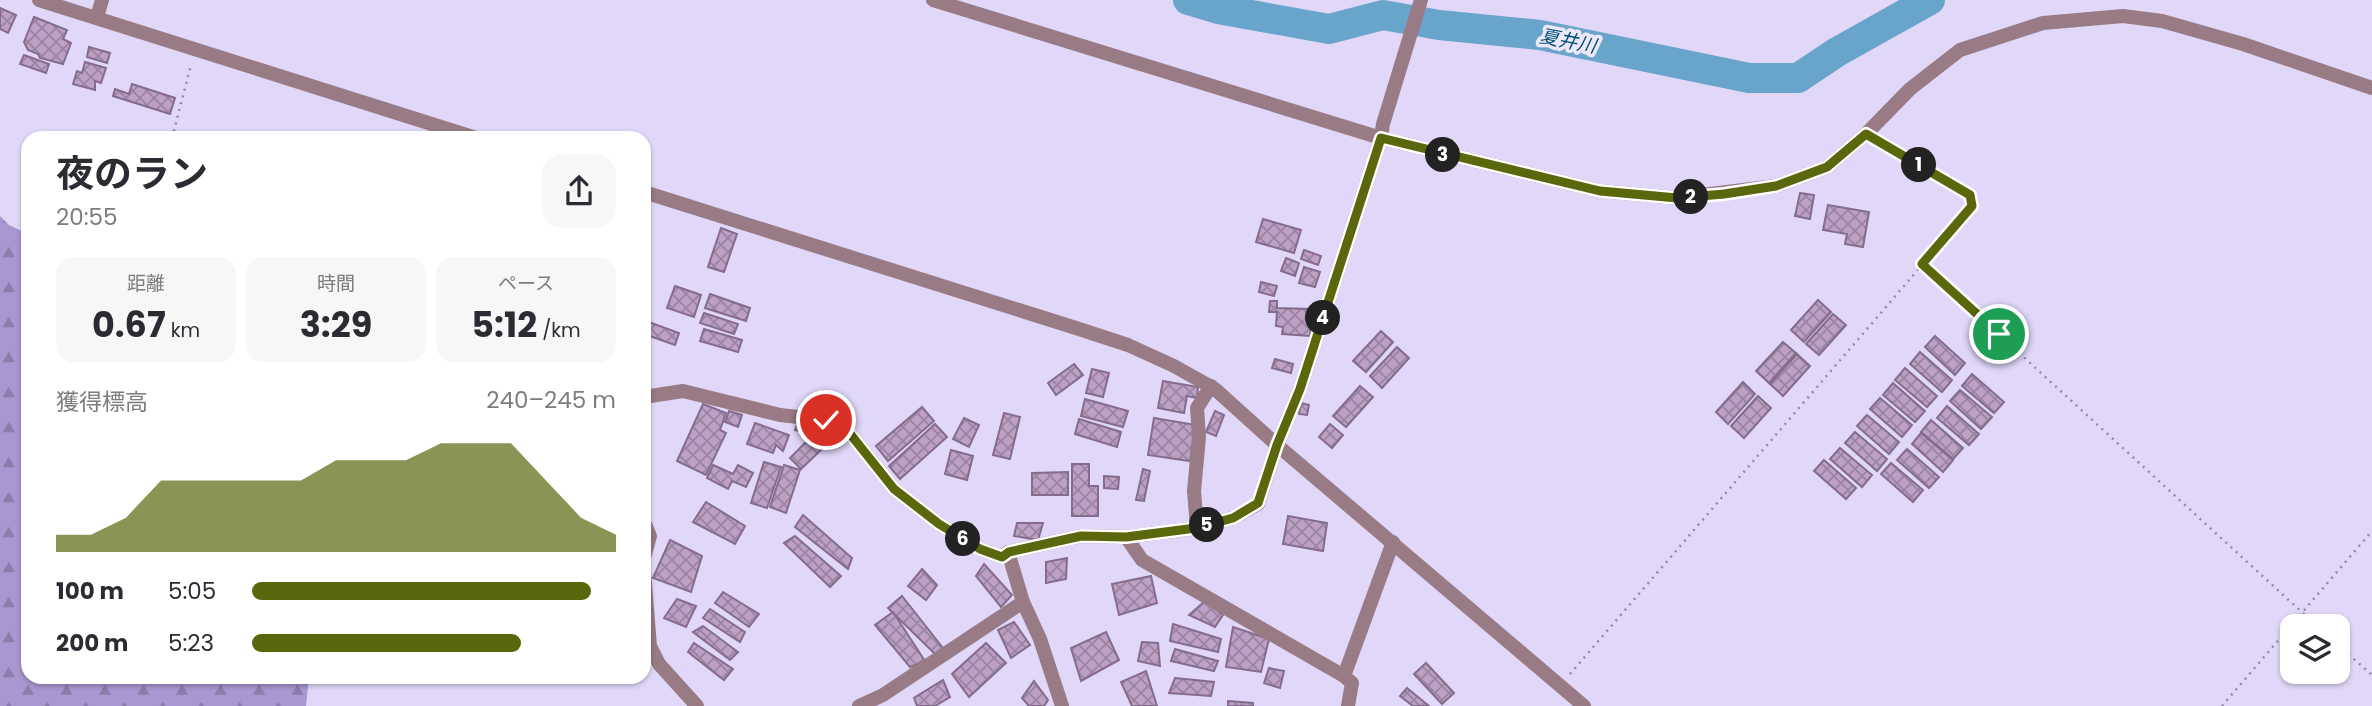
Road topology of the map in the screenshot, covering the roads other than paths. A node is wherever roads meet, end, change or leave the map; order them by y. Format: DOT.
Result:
graph roads {
  1 [pos="39,0"];
  2 [pos="102,0"];
  3 [pos="933,0"];
  4 [pos="1421,0"];
  5 [pos="97,17"];
  6 [pos="2372,88"];
  7 [pos="454,131"];
  8 [pos="1382,131"];
  9 [pos="651,194"];
  10 [pos="1210,386"];
  11 [pos="651,396"];
  12 [pos="1277,445"];
  13 [pos="1196,528"];
  14 [pos="1126,537"];
  15 [pos="1393,542"];
  16 [pos="1009,552"];
  17 [pos="1023,603"];
  18 [pos="651,648"];
  19 [pos="1344,676"];
  20 [pos="697,706"];
  21 [pos="859,706"];
  22 [pos="1062,706"];
  23 [pos="1348,706"];
  24 [pos="1584,706"];
  1 -- 5 [label="street"];
  2 -- 5 [label="street"];
  3 -- 8 [label="street"];
  4 -- 8 [label="street"];
  5 -- 7 [label="street"];
  6 -- 8 [label="street"];
  8 -- 12 [label="street"];
  9 -- 10 [label="street"];
  10 -- 12 [label="street"];
  10 -- 13 [label="street"];
  11 -- 16 [label="street"];
  12 -- 13 [label="street"];
  12 -- 15 [label="street"];
  13 -- 14 [label="street"];
  14 -- 16 [label="street"];
  14 -- 19 [label="street"];
  15 -- 19 [label="street"];
  15 -- 24 [label="street"];
  16 -- 17 [label="street"];
  17 -- 21 [label="street"];
  17 -- 22 [label="street"];
  18 -- 20 [label="street"];
  19 -- 23 [label="street"];
}
